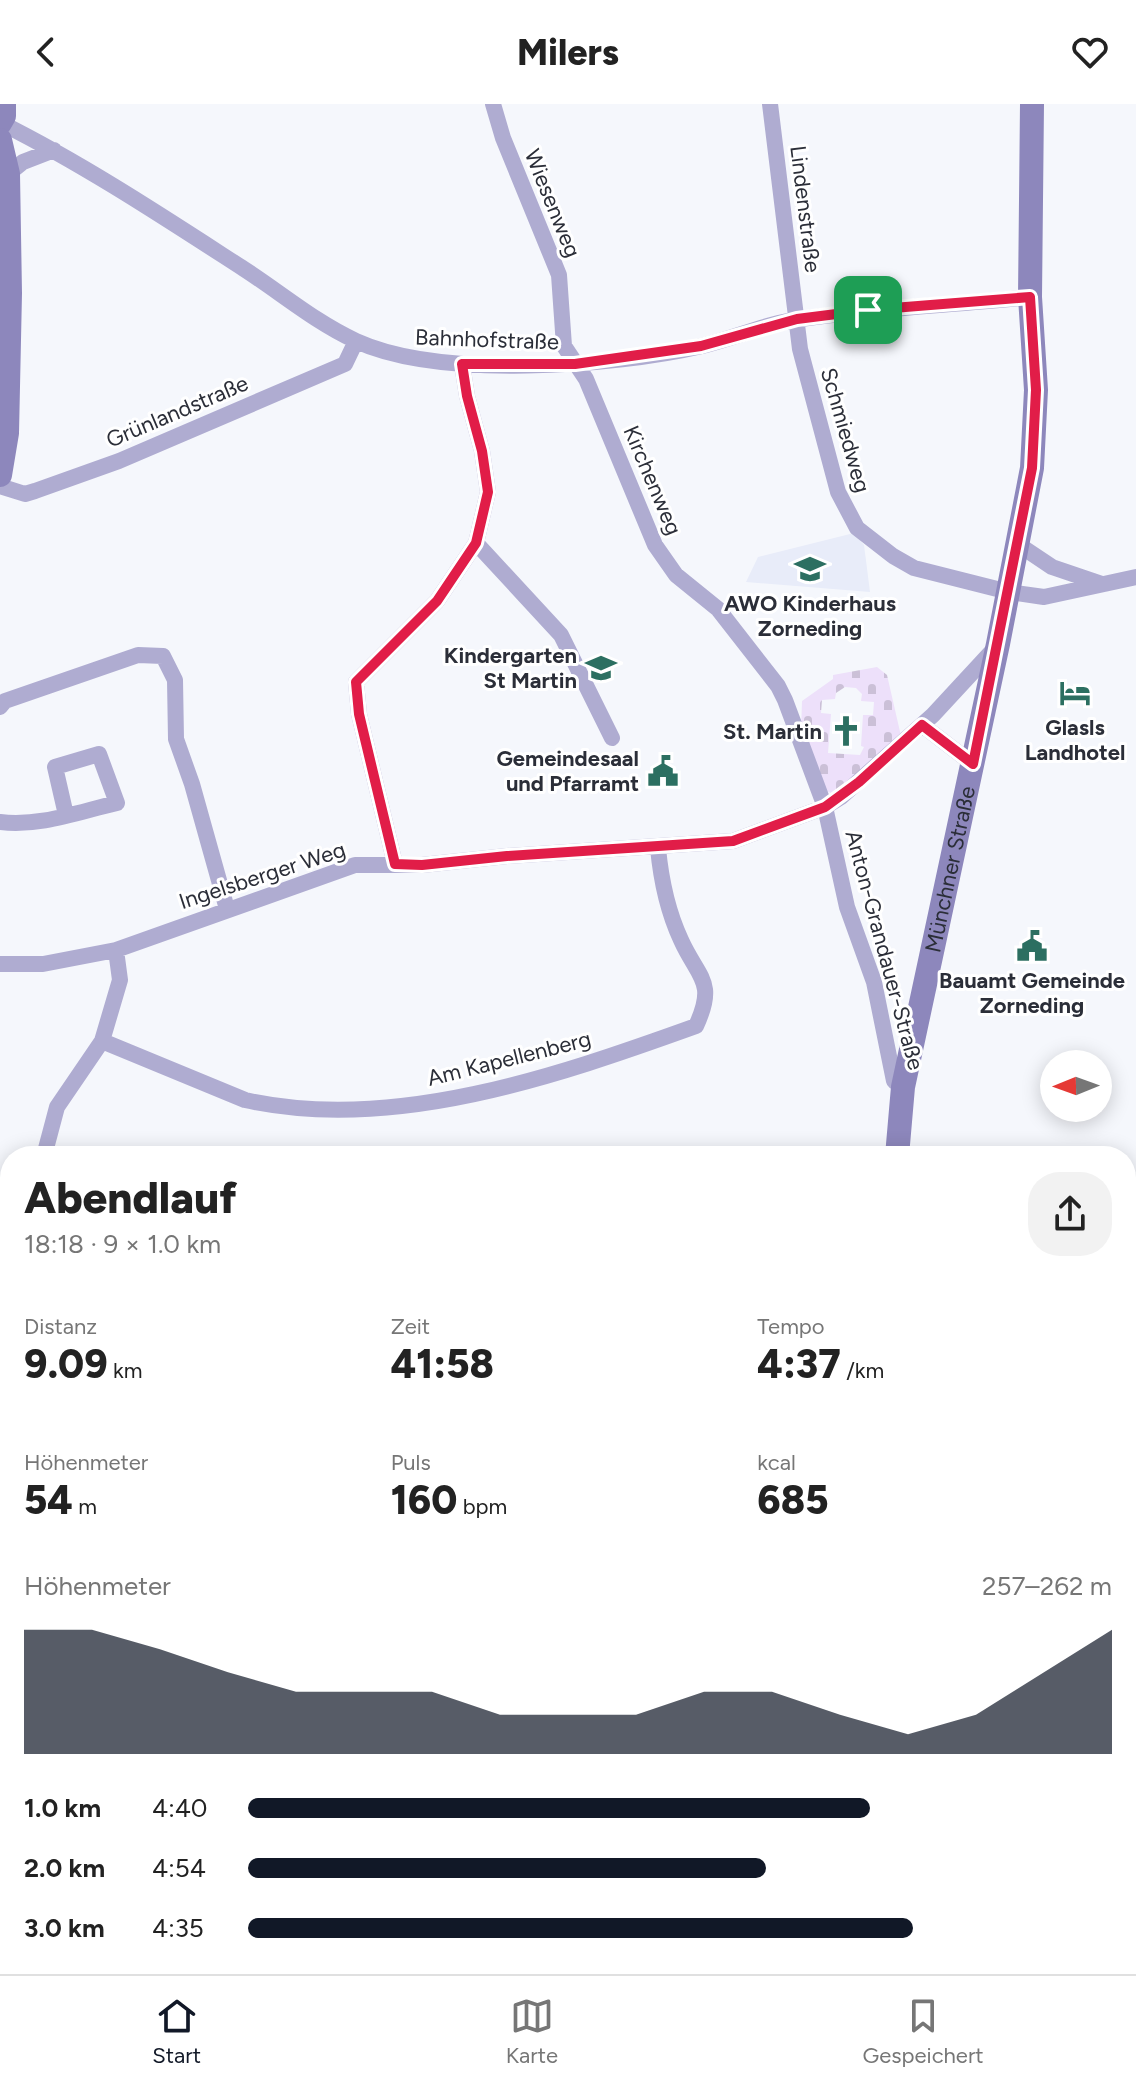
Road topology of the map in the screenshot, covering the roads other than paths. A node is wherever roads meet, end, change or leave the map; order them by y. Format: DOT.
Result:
graph roads {
  1 [pos="4,104"];
  2 [pos="493,104"];
  3 [pos="770,104"];
  4 [pos="1032,104"];
  5 [pos="0,123"];
  6 [pos="0,140"];
  7 [pos="54,150"];
  8 [pos="8,174"];
  9 [pos="1030,297"];
  10 [pos="797,319"];
  11 [pos="356,341"];
  12 [pos="462,364"];
  13 [pos="575,364"];
  14 [pos="0,475"];
  15 [pos="0,486"];
  16 [pos="476,543"];
  17 [pos="1019,545"];
  18 [pos="1136,577"];
  19 [pos="1104,584"];
  20 [pos="1009,592"];
  21 [pos="998,644"];
  22 [pos="0,707"];
  23 [pos="922,725"];
  24 [pos="612,738"];
  25 [pos="973,764"];
  26 [pos="825,807"];
  27 [pos="66,815"];
  28 [pos="0,822"];
  29 [pos="658,848"];
  30 [pos="395,864"];
  31 [pos="227,909"];
  32 [pos="116,950"];
  33 [pos="0,964"];
  34 [pos="102,1041"];
  35 [pos="903,1087"];
  36 [pos="47,1146"];
  37 [pos="898,1146"];
  1 -- 5 [label="street"];
  2 -- 13 [label="street, Wiesenweg"];
  3 -- 10 [label="street, Lindenstraße"];
  4 -- 9 [label="street, Münchner Straße"];
  5 -- 7 [label="street, Bahnhofstraße"];
  6 -- 8 [label="street"];
  7 -- 8 [label="street"];
  7 -- 11 [label="street, Bahnhofstraße"];
  8 -- 14 [label="street"];
  9 -- 10 [label="street, Bahnhofstraße"];
  9 -- 17 [label="street, Münchner Straße"];
  10 -- 13 [label="street, Bahnhofstraße"];
  10 -- 20 [label="street, Schmiedweg"];
  11 -- 12 [label="street, Bahnhofstraße"];
  11 -- 15 [label="street, Grünlandstraße"];
  12 -- 13 [label="street, Bahnhofstraße"];
  12 -- 16 [label="street"];
  13 -- 26 [label="street, Kirchenweg"];
  16 -- 24 [label="street"];
  16 -- 30 [label="street"];
  17 -- 19 [label="street"];
  17 -- 20 [label="street, Münchner Straße"];
  18 -- 19 [label="street, Schmiedweg"];
  19 -- 20 [label="street, Schmiedweg"];
  20 -- 21 [label="street, Münchner Straße"];
  21 -- 23 [label="street, Anton-Grandauer-Straße"];
  21 -- 25 [label="street, Münchner Straße"];
  22 -- 31 [label="street"];
  23 -- 25 [label="street"];
  23 -- 26 [label="street, Anton-Grandauer-Straße"];
  25 -- 35 [label="street, Münchner Straße"];
  26 -- 29 [label="street, Ingelsberger Weg"];
  26 -- 35 [label="street, Anton-Grandauer-Straße"];
  27 -- 28 [label="street"];
  29 -- 30 [label="street, Ingelsberger Weg"];
  29 -- 34 [label="street, Am Kapellenberg"];
  30 -- 31 [label="street, Ingelsberger Weg"];
  31 -- 32 [label="street, Ingelsberger Weg"];
  32 -- 33 [label="street, Ingelsberger Weg"];
  32 -- 34 [label="street"];
  34 -- 36 [label="street"];
  35 -- 37 [label="street, Münchner Straße"];
}
